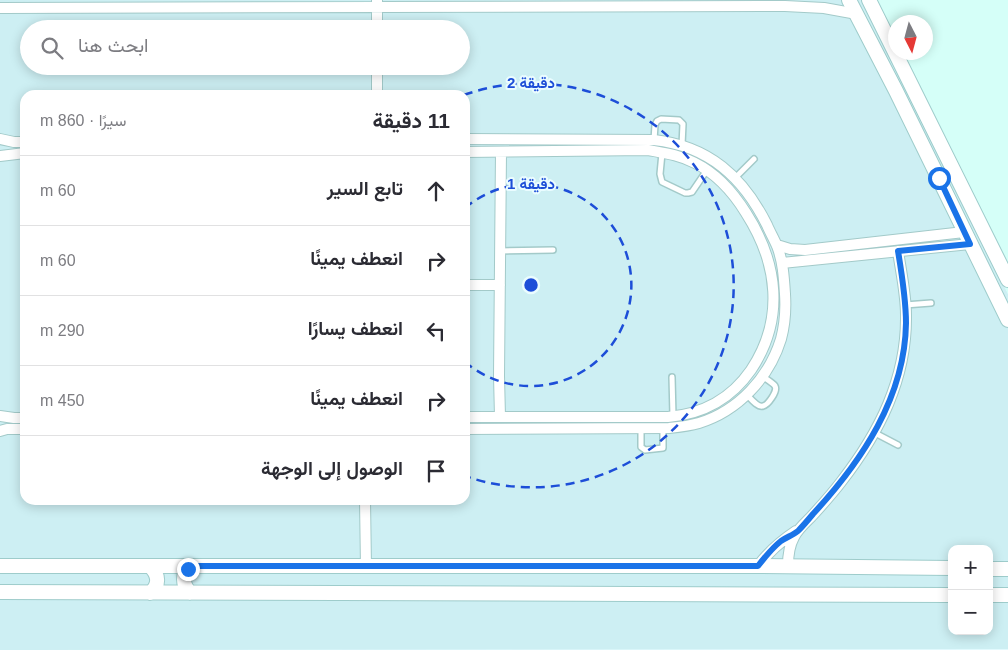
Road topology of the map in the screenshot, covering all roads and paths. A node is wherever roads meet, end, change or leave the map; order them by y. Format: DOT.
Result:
graph roads {
  1 [pos="849,0"];
  2 [pos="869,0"];
  3 [pos="785,3"];
  4 [pos="69,4"];
  5 [pos="377,4"];
  6 [pos="1,11"];
  7 [pos="857,14"];
  8 [pos="377,20"];
  9 [pos="377,75"];
  10 [pos="377,90"];
  11 [pos="0,139"];
  12 [pos="470,139"];
  13 [pos="605,139"];
  14 [pos="654,140"];
  15 [pos="20,142"];
  16 [pos="682,145"];
  17 [pos="604,151"];
  18 [pos="470,152"];
  19 [pos="501,152"];
  20 [pos="662,152"];
  21 [pos="20,154"];
  22 [pos="0,156"];
  23 [pos="754,159"];
  24 [pos="707,170"];
  25 [pos="735,178"];
  26 [pos="967,238"];
  27 [pos="777,245"];
  28 [pos="553,250"];
  29 [pos="499,251"];
  30 [pos="898,251"];
  31 [pos="812,255"];
  32 [pos="782,263"];
  33 [pos="1008,280"];
  34 [pos="470,285"];
  35 [pos="500,285"];
  36 [pos="931,303"];
  37 [pos="906,305"];
  38 [pos="1008,320"];
  39 [pos="751,369"];
  40 [pos="762,376"];
  41 [pos="672,377"];
  42 [pos="746,395"];
  43 [pos="0,416"];
  44 [pos="470,417"];
  45 [pos="500,417"];
  46 [pos="673,417"];
  47 [pos="20,418"];
  48 [pos="470,428"];
  49 [pos="640,428"];
  50 [pos="663,428"];
  51 [pos="20,429"];
  52 [pos="0,431"];
  53 [pos="875,433"];
  54 [pos="898,445"];
  55 [pos="365,505"];
  56 [pos="797,531"];
  57 [pos="0,566"];
  58 [pos="150,566"];
  59 [pos="190,566"];
  60 [pos="758,566"];
  61 [pos="788,566"];
  62 [pos="366,567"];
  63 [pos="993,569"];
  64 [pos="1008,569"];
  65 [pos="948,570"];
  66 [pos="0,592"];
  67 [pos="150,593"];
  68 [pos="190,593"];
  69 [pos="948,594"];
  70 [pos="993,595"];
  71 [pos="1008,595"];
  1 -- 7 [label="street"];
  2 -- 33 [label="street"];
  3 -- 5 [label="street"];
  3 -- 7 [label="street"];
  4 -- 5 [label="street"];
  4 -- 6 [label="street"];
  5 -- 8 [label="street"];
  7 -- 26 [label="street"];
  9 -- 10 [label="street"];
  11 -- 15 [label="street"];
  12 -- 13 [label="street"];
  13 -- 14 [label="street"];
  13 -- 17 [label="street"];
  14 -- 16 [label="street"];
  14 -- 16 [label="lane"];
  16 -- 25 [label="street"];
  17 -- 19 [label="street"];
  17 -- 20 [label="street"];
  18 -- 19 [label="street"];
  19 -- 29 [label="street"];
  20 -- 24 [label="street"];
  20 -- 24 [label="lane"];
  21 -- 22 [label="street"];
  23 -- 25 [label="lane"];
  24 -- 39 [label="street"];
  25 -- 27 [label="street"];
  26 -- 30 [label="street"];
  26 -- 31 [label="street"];
  26 -- 38 [label="street"];
  27 -- 31 [label="street"];
  27 -- 32 [label="street"];
  28 -- 29 [label="lane"];
  29 -- 35 [label="street"];
  30 -- 31 [label="street"];
  30 -- 37 [label="street"];
  31 -- 32 [label="street"];
  32 -- 40 [label="street"];
  34 -- 35 [label="street"];
  35 -- 45 [label="street"];
  36 -- 37 [label="lane"];
  37 -- 53 [label="street"];
  39 -- 40 [label="street"];
  39 -- 46 [label="street"];
  40 -- 42 [label="street"];
  40 -- 42 [label="lane"];
  41 -- 46 [label="lane"];
  42 -- 50 [label="street"];
  43 -- 47 [label="street"];
  44 -- 45 [label="street"];
  45 -- 46 [label="street"];
  48 -- 49 [label="street"];
  49 -- 50 [label="street"];
  49 -- 50 [label="lane"];
  51 -- 52 [label="street"];
  53 -- 54 [label="lane"];
  53 -- 56 [label="street"];
  55 -- 62 [label="street"];
  56 -- 60 [label="street"];
  56 -- 61 [label="street"];
  57 -- 58 [label="street"];
  58 -- 59 [label="street"];
  58 -- 67 [label="street"];
  59 -- 62 [label="street"];
  59 -- 68 [label="street"];
  60 -- 61 [label="street"];
  60 -- 62 [label="street"];
  61 -- 65 [label="street"];
  63 -- 64 [label="street"];
  66 -- 67 [label="street"];
  67 -- 68 [label="street"];
  68 -- 69 [label="street"];
  70 -- 71 [label="street"];
}
